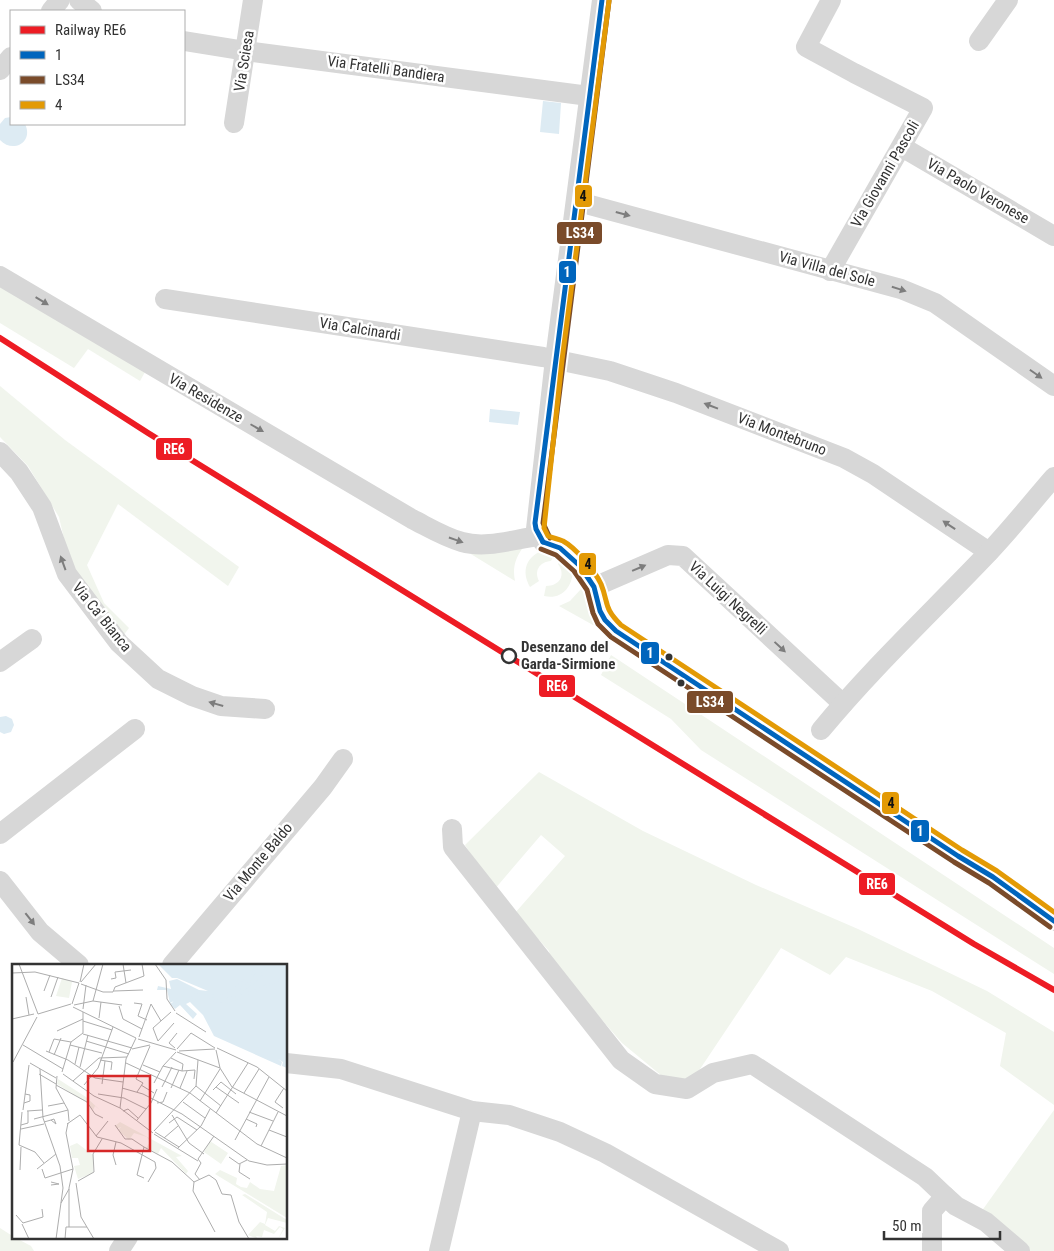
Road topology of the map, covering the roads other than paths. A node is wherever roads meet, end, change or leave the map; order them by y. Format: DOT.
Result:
graph roads {
  1 [pos="60,0"];
  2 [pos="79,0"];
  3 [pos="253,0"];
  4 [pos="602,0"];
  5 [pos="831,0"];
  6 [pos="1008,0"];
  7 [pos="52,10"];
  8 [pos="91,10"];
  9 [pos="185,41"];
  10 [pos="979,41"];
  11 [pos="246,51"];
  12 [pos="10,58"];
  13 [pos="0,70"];
  14 [pos="589,96"];
  15 [pos="234,123"];
  16 [pos="902,147"];
  17 [pos="577,200"];
  18 [pos="1054,236"];
  19 [pos="830,271"];
  20 [pos="0,276"];
  21 [pos="164,299"];
  22 [pos="555,359"];
  23 [pos="1054,386"];
  24 [pos="0,452"];
  25 [pos="1054,477"];
  26 [pos="541,539"];
  27 [pos="989,552"];
  28 [pos="594,587"];
  29 [pos="32,639"];
  30 [pos="0,662"];
  31 [pos="843,704"];
  32 [pos="265,709"];
  33 [pos="135,729"];
  34 [pos="821,730"];
  35 [pos="343,759"];
  36 [pos="452,829"];
  37 [pos="0,834"];
  38 [pos="0,881"];
  39 [pos="1054,921"];
  40 [pos="78,964"];
  41 [pos="173,964"];
  42 [pos="288,1063"];
  43 [pos="472,1111"];
  44 [pos="944,1196"];
  45 [pos="127,1238"];
  46 [pos="119,1251"];
  47 [pos="439,1251"];
  48 [pos="779,1251"];
  49 [pos="932,1251"];
  50 [pos="1020,1251"];
  1 -- 7 [label="street"];
  2 -- 8 [label="street"];
  3 -- 11 [label="street, Via Sciesa"];
  4 -- 14 [label="street"];
  5 -- 16 [label="street, Via Giovanni Pascoli"];
  6 -- 10 [label="street"];
  9 -- 11 [label="street, Via Fratelli Bandiera"];
  11 -- 14 [label="street, Via Fratelli Bandiera"];
  11 -- 15 [label="street, Via Sciesa"];
  12 -- 13 [label="street"];
  14 -- 17 [label="street"];
  16 -- 18 [label="street, Via Paolo Veronese"];
  16 -- 19 [label="street, Via Giovanni Pascoli"];
  17 -- 19 [label="street, Via Villa del Sole, one-way"];
  17 -- 22 [label="street"];
  19 -- 23 [label="street, Via Villa del Sole, one-way"];
  20 -- 26 [label="street, Via Residenze, one-way"];
  21 -- 22 [label="street, Via Calcinardi"];
  22 -- 26 [label="street"];
  27 -- 22 [label="street, Via Montebruno, one-way"];
  32 -- 24 [label="street, Via Ca' Bianca, one-way"];
  25 -- 27 [label="street"];
  26 -- 28 [label="street"];
  27 -- 31 [label="street"];
  28 -- 31 [label="street, Via Luigi Negrelli, one-way"];
  28 -- 39 [label="street"];
  29 -- 30 [label="street"];
  31 -- 34 [label="street"];
  33 -- 37 [label="street"];
  35 -- 41 [label="street, Via Monte Baldo"];
  36 -- 44 [label="street"];
  38 -- 40 [label="street, one-way"];
  42 -- 43 [label="street"];
  43 -- 47 [label="street"];
  43 -- 48 [label="street"];
  44 -- 49 [label="street"];
  44 -- 50 [label="street"];
  45 -- 46 [label="street"];
}
